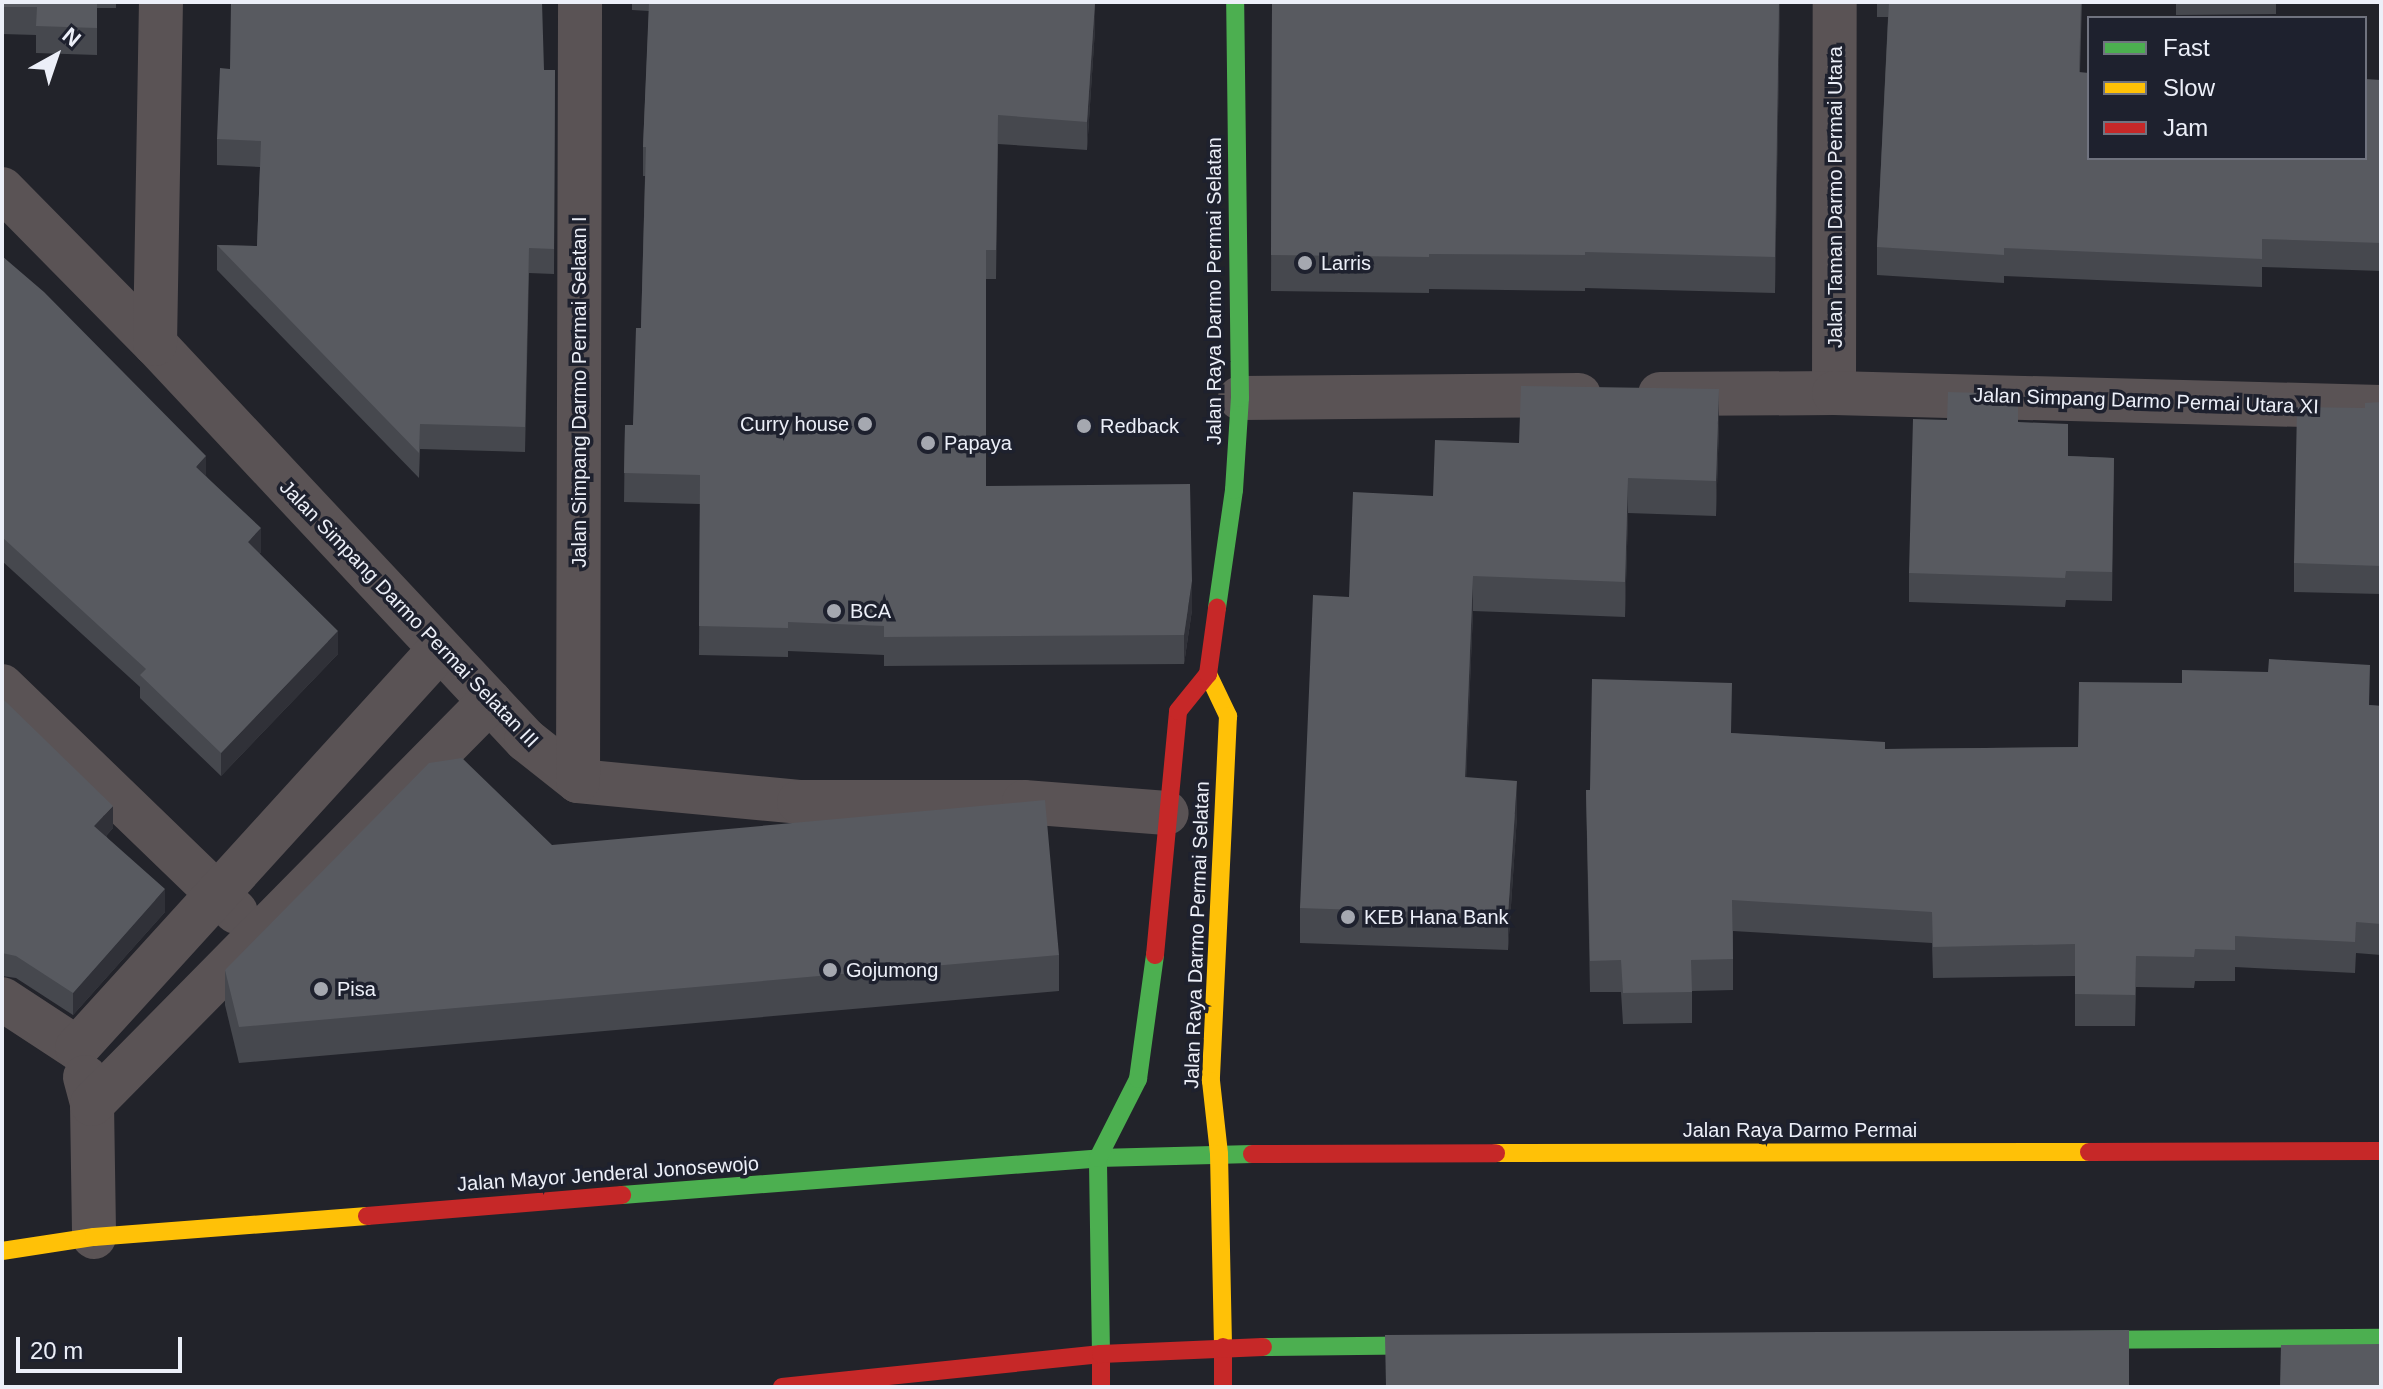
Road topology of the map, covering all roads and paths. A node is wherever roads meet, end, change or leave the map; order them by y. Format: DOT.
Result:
graph roads {
  1 [pos="161,2"];
  2 [pos="580,2"];
  3 [pos="1235,2"];
  4 [pos="1835,2"];
  5 [pos="2,189"];
  6 [pos="155,344"];
  7 [pos="1834,393"];
  8 [pos="1240,398"];
  9 [pos="2381,407"];
  10 [pos="439,650"];
  11 [pos="1208,674"];
  12 [pos="2,686"];
  13 [pos="490,701"];
  14 [pos="578,781"];
  15 [pos="1167,813"];
  16 [pos="216,892"];
  17 [pos="257,933"];
  18 [pos="2,999"];
  19 [pos="77,1048"];
  20 [pos="92,1104"];
  21 [pos="2381,1151"];
  22 [pos="1219,1154"];
  23 [pos="1098,1158"];
  24 [pos="94,1237"];
  25 [pos="2,1251"];
  26 [pos="2381,1338"];
  27 [pos="2042,1341"];
  28 [pos="1472,1345"];
  29 [pos="1223,1347"];
  30 [pos="1101,1354"];
  31 [pos="782,1387"];
  32 [pos="1101,1387"];
  33 [pos="1223,1387"];
  1 -- 6 [label="street"];
  2 -- 14 [label="street, Jalan Simpang Darmo Permai Selatan I"];
  3 -- 8 [label="street, Jalan Raya Darmo Permai Selatan"];
  4 -- 7 [label="street, Jalan Taman Darmo Permai Utara"];
  5 -- 6 [label="street, Jalan Simpang Darmo Permai Selatan III"];
  6 -- 10 [label="street, Jalan Simpang Darmo Permai Selatan III"];
  7 -- 8 [label="street, Jalan Simpang Darmo Permai Utara XI"];
  7 -- 9 [label="street, Jalan Simpang Darmo Permai Utara XI"];
  8 -- 11 [label="street, Jalan Raya Darmo Permai Selatan"];
  10 -- 13 [label="street, Jalan Simpang Darmo Permai Selatan III"];
  10 -- 16 [label="street"];
  11 -- 15 [label="street, Jalan Raya Darmo Permai Selatan"];
  11 -- 22 [label="street, Jalan Raya Darmo Permai Selatan"];
  12 -- 16 [label="street"];
  13 -- 14 [label="street, Jalan Simpang Darmo Permai Selatan III"];
  13 -- 17 [label="street"];
  14 -- 15 [label="street"];
  15 -- 23 [label="street, Jalan Raya Darmo Permai Selatan"];
  16 -- 17 [label="street"];
  16 -- 19 [label="street"];
  17 -- 20 [label="street"];
  18 -- 19 [label="street"];
  19 -- 20 [label="street"];
  20 -- 24 [label="street"];
  21 -- 22 [label="street, Jalan Raya Darmo Permai"];
  22 -- 23 [label="street, Jalan Mayor Jenderal Jonosewojo"];
  22 -- 29 [label="street, Jalan Raya Darmo Permai Selatan"];
  23 -- 24 [label="street, Jalan Mayor Jenderal Jonosewojo"];
  23 -- 30 [label="street"];
  24 -- 25 [label="street, Jalan Mayor Jenderal Jonosewojo"];
  26 -- 27 [label="street"];
  28 -- 29 [label="street"];
  29 -- 30 [label="street"];
  29 -- 33 [label="street, Jalan Raya Darmo Permai Selatan"];
  30 -- 31 [label="street"];
  30 -- 32 [label="street"];
}
